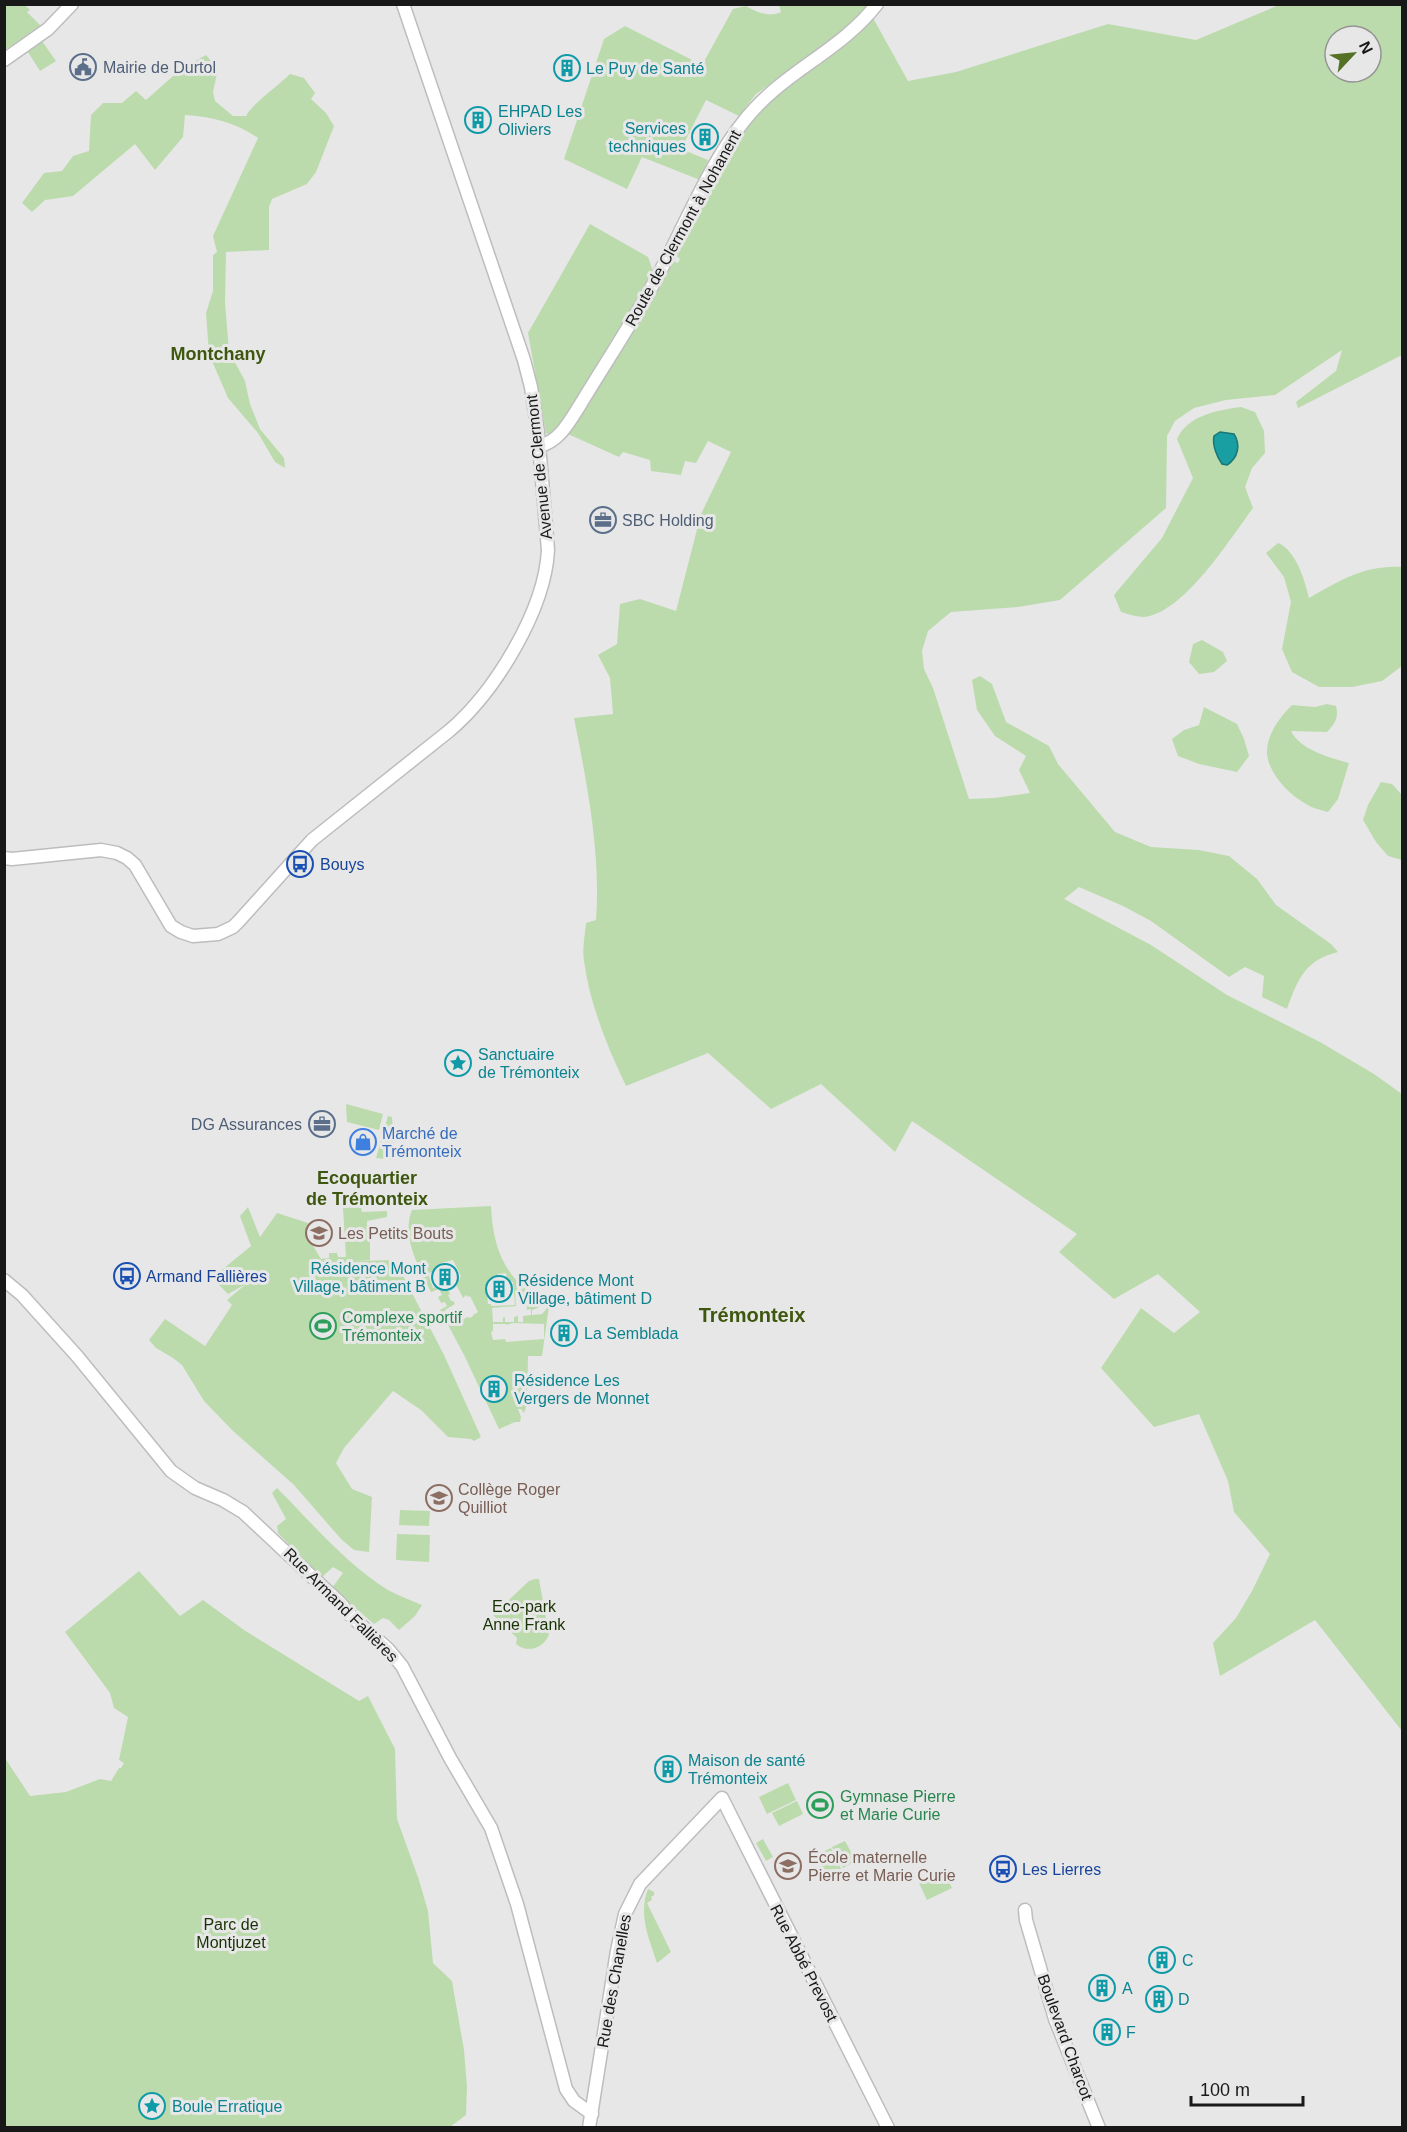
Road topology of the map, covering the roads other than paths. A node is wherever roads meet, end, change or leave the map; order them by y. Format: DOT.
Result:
graph roads {
  1 [pos="72,4"];
  2 [pos="403,4"];
  3 [pos="877,4"];
  4 [pos="4,60"];
  5 [pos="539,446"];
  6 [pos="4,858"];
  7 [pos="4,1280"];
  8 [pos="722,1798"];
  9 [pos="1025,1910"];
  10 [pos="592,2114"];
  11 [pos="589,2127"];
  12 [pos="888,2127"];
  13 [pos="1099,2127"];
  1 -- 4 [label="street"];
  2 -- 5 [label="street, Avenue de Clermont"];
  3 -- 5 [label="street, Route de Clermont à Nohanent"];
  5 -- 6 [label="street, Avenue de Clermont"];
  7 -- 10 [label="street, Rue Armand Fallières"];
  8 -- 10 [label="street, Rue des Chanelles"];
  8 -- 12 [label="street, Rue Abbé Prevost"];
  9 -- 13 [label="street, Boulevard Charcot"];
  10 -- 11 [label="street, Rue des Chanelles"];
}
